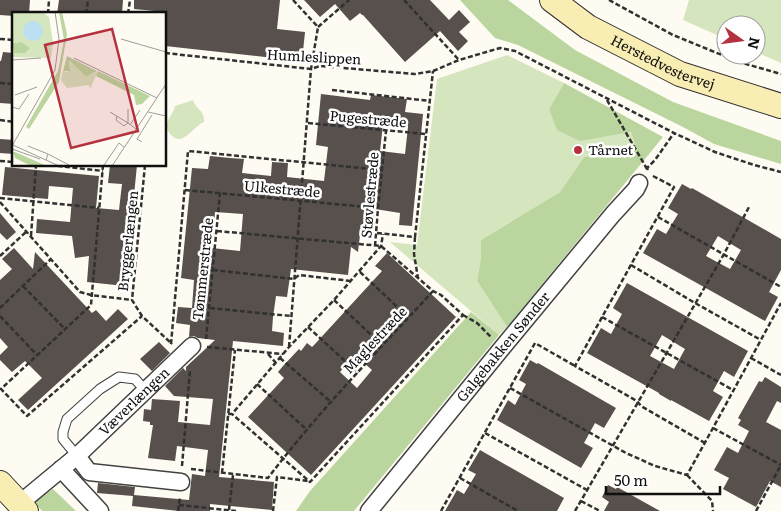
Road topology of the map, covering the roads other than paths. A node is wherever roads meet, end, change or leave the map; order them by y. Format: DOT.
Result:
graph roads {
  1 [pos="552,0"];
  2 [pos="781,106"];
  3 [pos="643,175"];
  4 [pos="198,346"];
  5 [pos="145,390"];
  6 [pos="77,456"];
  7 [pos="61,469"];
  8 [pos="181,475"];
  9 [pos="0,483"];
  10 [pos="22,507"];
  11 [pos="100,511"];
  12 [pos="370,511"];
  1 -- 2 [label="street, Herstedvestervej"];
  3 -- 12 [label="street, Galgebakken Sønder"];
  4 -- 5 [label="street, Væverlængen"];
  5 -- 6 [label="street, Væverlængen"];
  5 -- 6 [label="lane"];
  6 -- 7 [label="street, Væverlængen"];
  6 -- 8 [label="street"];
  7 -- 10 [label="street, Væverlængen"];
  7 -- 11 [label="street"];
  9 -- 10 [label="street"];
}
